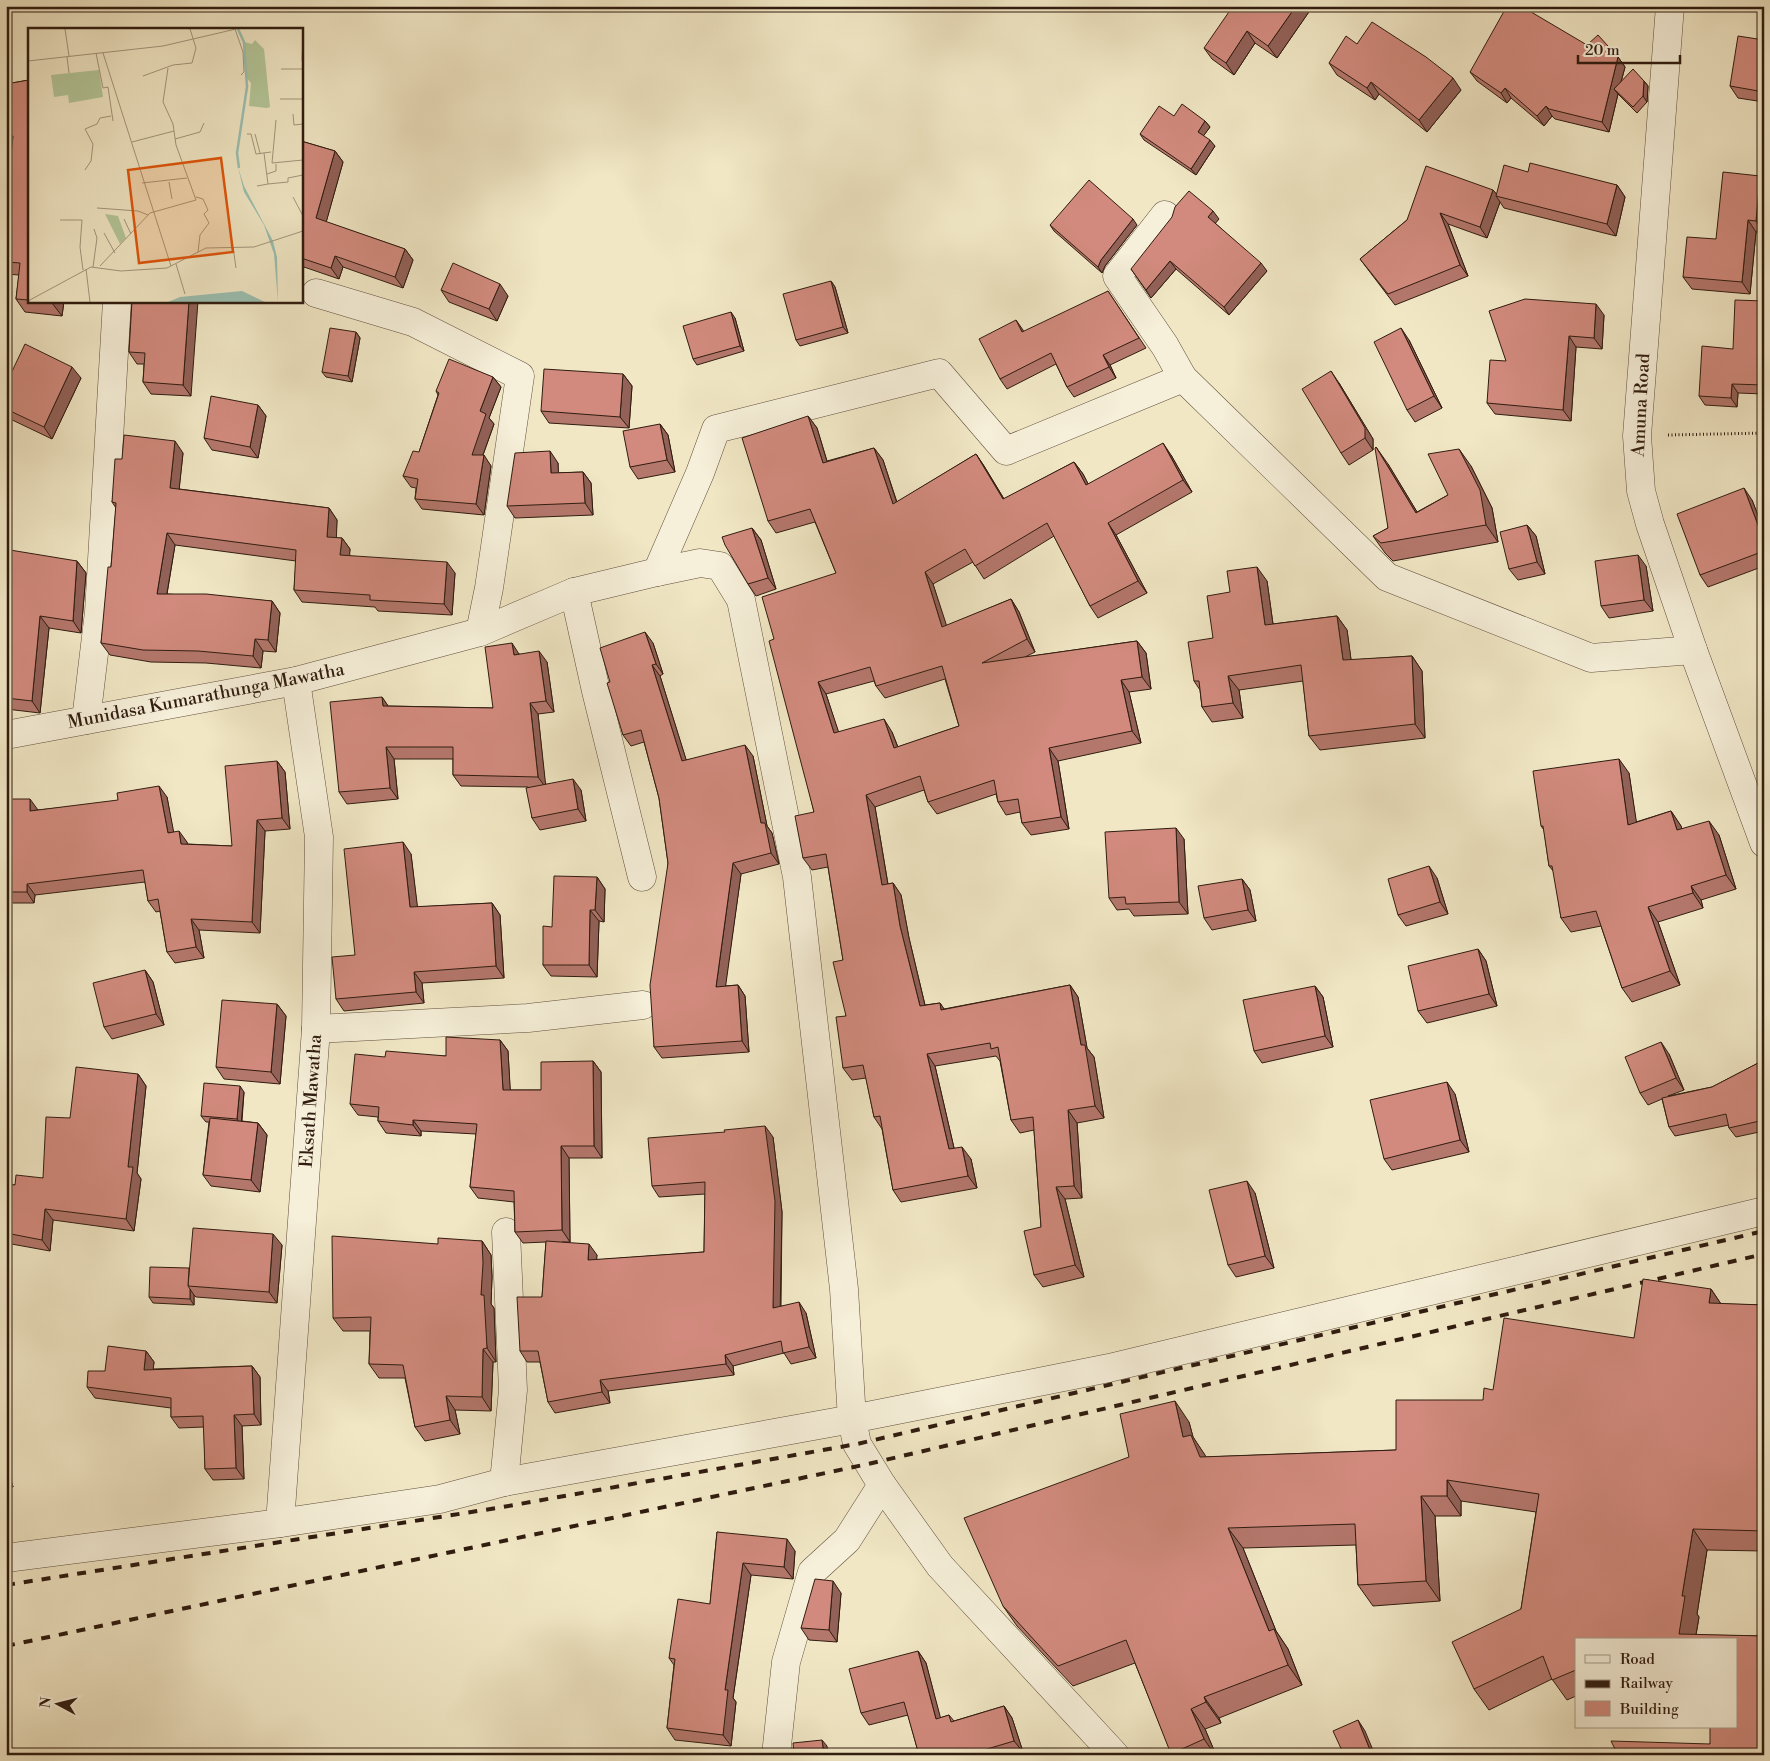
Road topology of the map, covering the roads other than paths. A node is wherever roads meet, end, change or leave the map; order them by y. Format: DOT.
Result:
graph roads {
  1 [pos="1670,6"];
  2 [pos="1165,215"];
  3 [pos="316,293"];
  4 [pos="117,302"];
  5 [pos="1183,378"];
  6 [pos="657,572"];
  7 [pos="574,592"];
  8 [pos="480,632"];
  9 [pos="1693,650"];
  10 [pos="296,681"];
  11 [pos="86,720"];
  12 [pos="6,735"];
  13 [pos="1764,843"];
  14 [pos="642,877"];
  15 [pos="643,1006"];
  16 [pos="316,1029"];
  17 [pos="1764,1211"];
  18 [pos="506,1232"];
  19 [pos="852,1419"];
  20 [pos="504,1482"];
  21 [pos="882,1485"];
  22 [pos="280,1522"];
  23 [pos="6,1558"];
  24 [pos="776,1755"];
  25 [pos="1115,1755"];
  1 -- 9 [label="street, Amuna Road"];
  2 -- 5 [label="street"];
  3 -- 8 [label="street"];
  4 -- 11 [label="street"];
  5 -- 6 [label="street"];
  5 -- 9 [label="street"];
  6 -- 7 [label="street, Munidasa Kumarathunga Mawatha"];
  6 -- 19 [label="street, Munidasa Kumarathunga Mawatha"];
  7 -- 8 [label="street, Munidasa Kumarathunga Mawatha"];
  7 -- 14 [label="street"];
  8 -- 10 [label="street, Munidasa Kumarathunga Mawatha"];
  9 -- 13 [label="street, Amuna Road"];
  10 -- 11 [label="street, Munidasa Kumarathunga Mawatha"];
  10 -- 16 [label="street, Eksath Mawatha"];
  11 -- 12 [label="street, Munidasa Kumarathunga Mawatha"];
  15 -- 16 [label="street"];
  16 -- 22 [label="street, Eksath Mawatha"];
  17 -- 19 [label="street"];
  18 -- 20 [label="street"];
  19 -- 20 [label="street"];
  19 -- 21 [label="street"];
  20 -- 22 [label="street"];
  21 -- 24 [label="street"];
  21 -- 25 [label="street"];
  22 -- 23 [label="street"];
}
